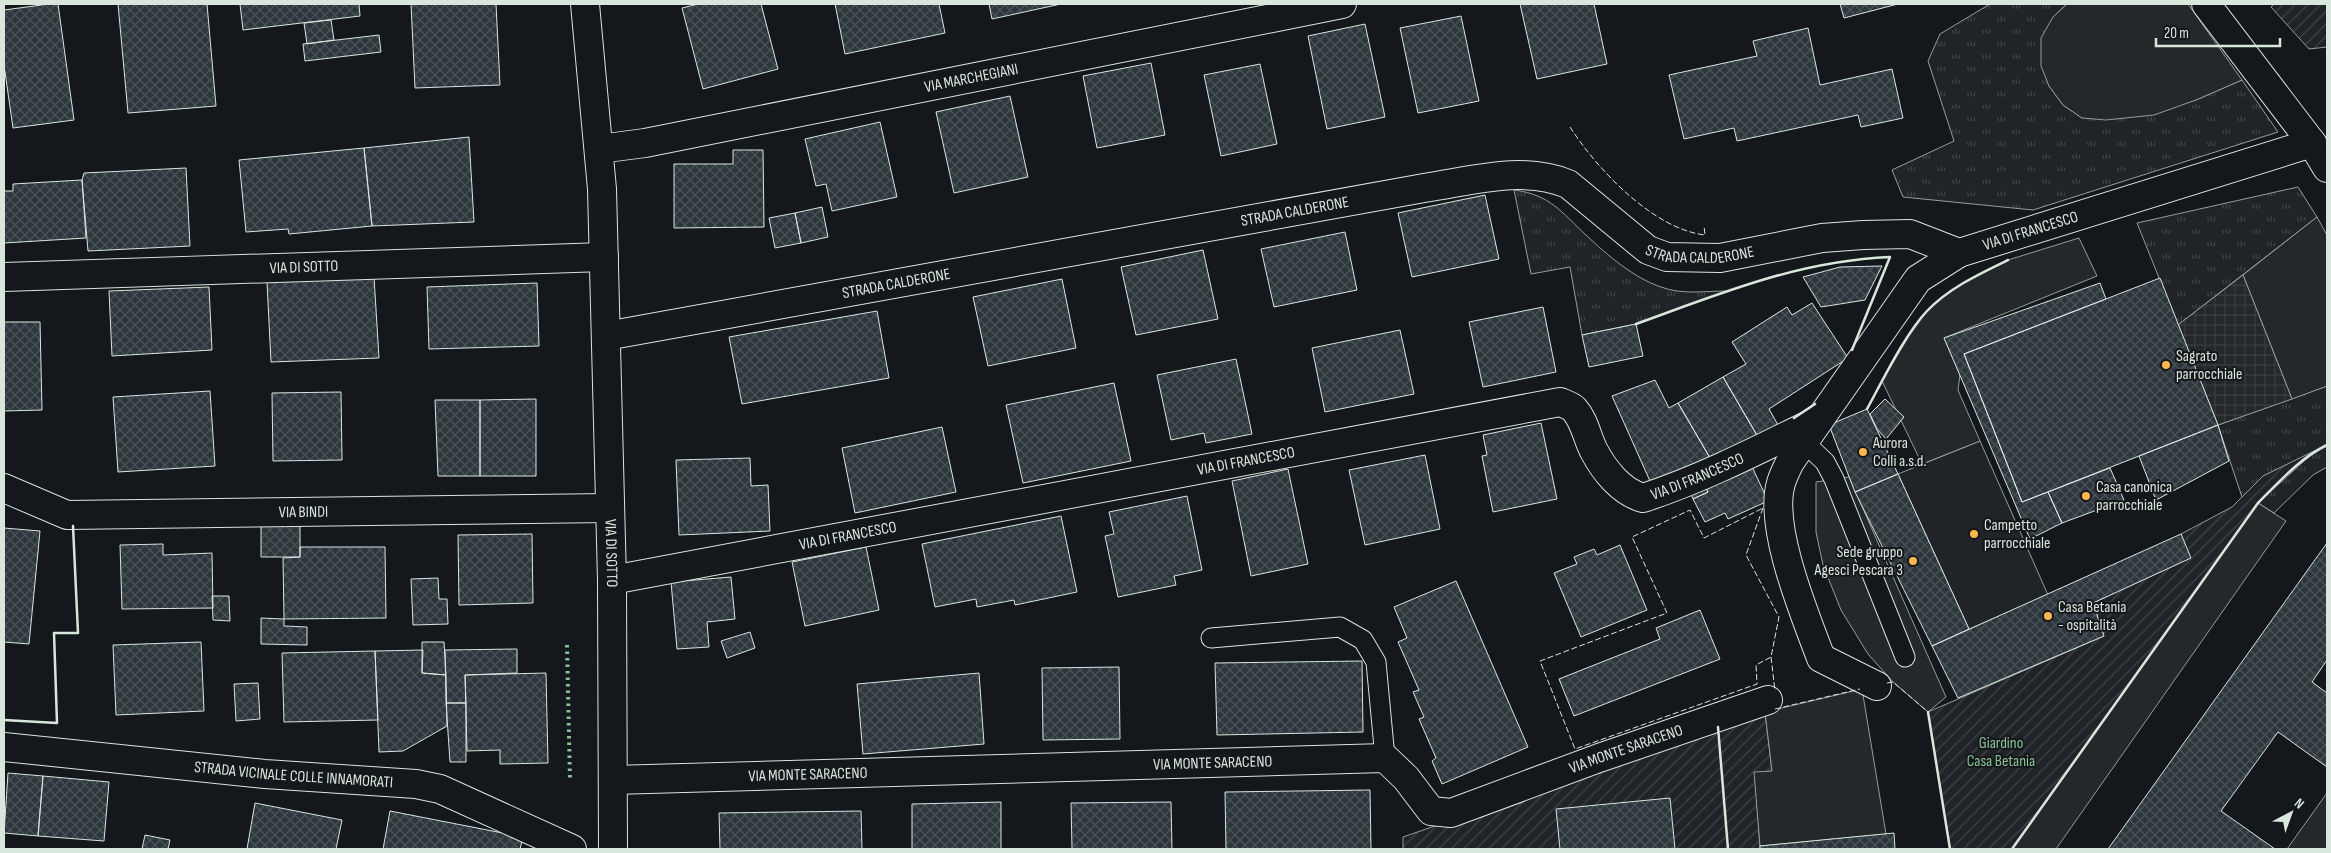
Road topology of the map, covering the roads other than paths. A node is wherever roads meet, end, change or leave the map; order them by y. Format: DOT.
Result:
graph roads {
  1 [pos="585,4"];
  2 [pos="1342,4"];
  3 [pos="2206,4"];
  4 [pos="2312,143"];
  5 [pos="598,149"];
  6 [pos="2327,168"];
  7 [pos="1959,253"];
  8 [pos="604,257"];
  9 [pos="4,277"];
  10 [pos="606,336"];
  11 [pos="1811,431"];
  12 [pos="4,488"];
  13 [pos="610,508"];
  14 [pos="612,580"];
  15 [pos="1211,638"];
  16 [pos="1905,657"];
  17 [pos="1878,686"];
  18 [pos="1768,700"];
  19 [pos="4,747"];
  20 [pos="1385,758"];
  21 [pos="613,780"];
  22 [pos="572,849"];
  23 [pos="613,849"];
  1 -- 5 [label="street, VIA DI SOTTO"];
  2 -- 5 [label="street, VIA MARCHEGIANI"];
  3 -- 4 [label="street"];
  4 -- 6 [label="street"];
  4 -- 7 [label="street, VIA DI FRANCESCO"];
  5 -- 8 [label="street, VIA DI SOTTO"];
  7 -- 10 [label="street, STRADA CALDERONE"];
  7 -- 11 [label="street, VIA DI FRANCESCO"];
  8 -- 9 [label="street, VIA DI SOTTO"];
  8 -- 10 [label="street, VIA DI SOTTO"];
  10 -- 13 [label="street, VIA DI SOTTO"];
  11 -- 14 [label="street, VIA DI FRANCESCO"];
  11 -- 16 [label="lane"];
  11 -- 17 [label="street, VIA DI FRANCESCO"];
  12 -- 13 [label="street, VIA BINDI"];
  13 -- 14 [label="street, VIA DI SOTTO"];
  14 -- 21 [label="street, VIA DI SOTTO"];
  15 -- 20 [label="lane"];
  18 -- 20 [label="street, VIA MONTE SARACENO"];
  19 -- 22 [label="street, STRADA VICINALE COLLE INNAMORATI"];
  20 -- 21 [label="street, VIA MONTE SARACENO"];
  21 -- 23 [label="street, VIA DI SOTTO"];
}
